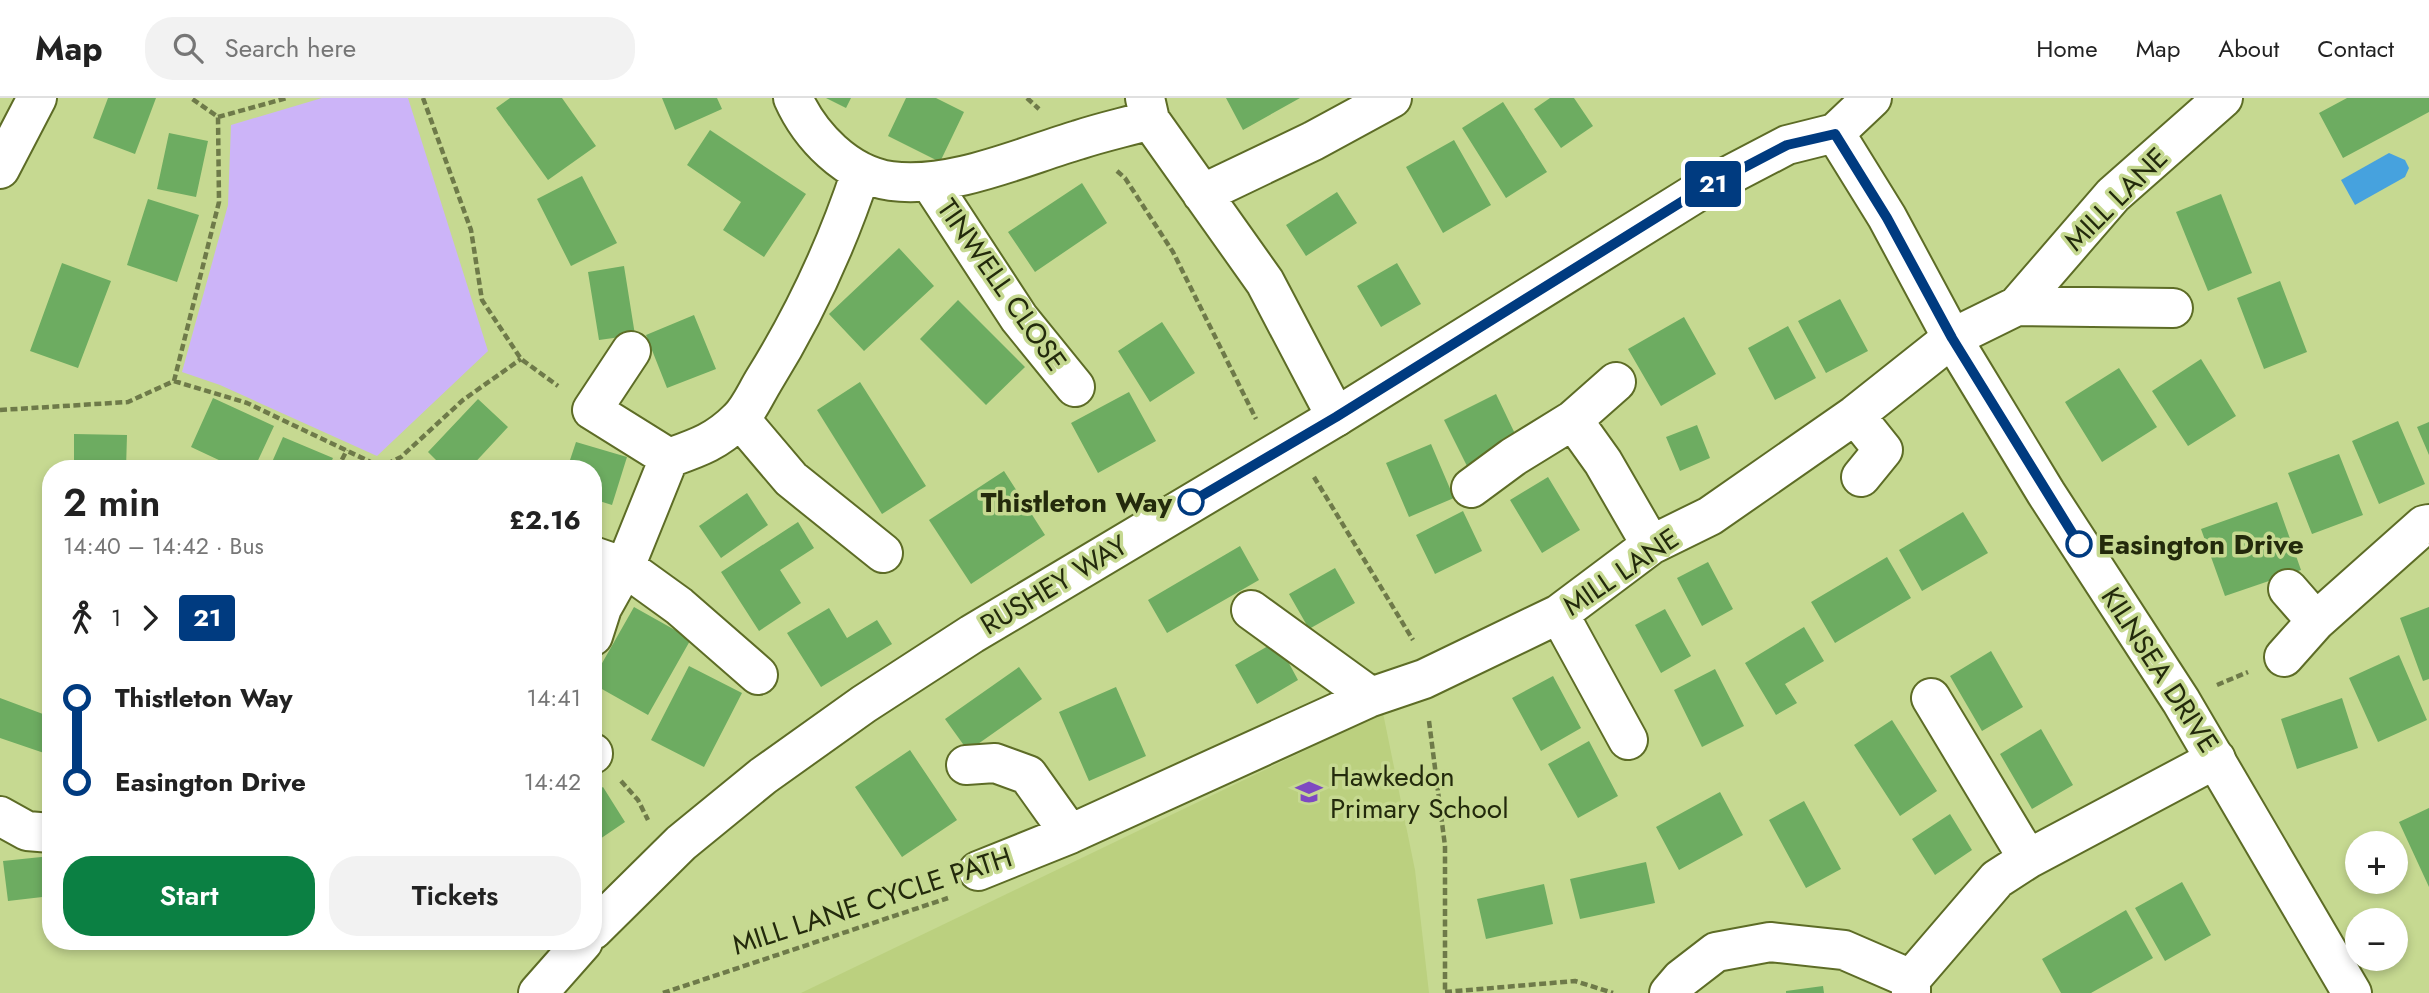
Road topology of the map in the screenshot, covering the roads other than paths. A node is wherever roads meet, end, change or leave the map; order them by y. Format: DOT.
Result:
graph roads {
  1 [pos="37,98"];
  2 [pos="793,98"];
  3 [pos="1392,98"];
  4 [pos="1872,98"];
  5 [pos="2222,98"];
  6 [pos="1147,109"];
  7 [pos="1835,134"];
  8 [pos="0,169"];
  9 [pos="861,172"];
  10 [pos="930,182"];
  11 [pos="1202,194"];
  12 [pos="2017,306"];
  13 [pos="2172,308"];
  14 [pos="1952,338"];
  15 [pos="631,351"];
  16 [pos="1616,382"];
  17 [pos="1075,387"];
  18 [pos="1855,415"];
  19 [pos="1336,417"];
  20 [pos="740,419"];
  21 [pos="1573,420"];
  22 [pos="669,458"];
  23 [pos="1861,477"];
  24 [pos="1471,488"];
  25 [pos="2429,524"];
  26 [pos="1651,545"];
  27 [pos="883,553"];
  28 [pos="609,562"];
  29 [pos="2288,589"];
  30 [pos="1251,610"];
  31 [pos="602,611"];
  32 [pos="1559,614"];
  33 [pos="2316,621"];
  34 [pos="2284,657"];
  35 [pos="758,675"];
  36 [pos="1371,697"];
  37 [pos="1931,698"];
  38 [pos="1628,740"];
  39 [pos="2216,758"];
  40 [pos="966,765"];
  41 [pos="0,816"];
  42 [pos="42,832"];
  43 [pos="1070,834"];
  44 [pos="2028,859"];
  45 [pos="966,884"];
  46 [pos="602,921"];
  47 [pos="576,950"];
  48 [pos="1911,986"];
  49 [pos="538,993"];
  50 [pos="1669,993"];
  51 [pos="2352,993"];
  1 -- 8 [label="street"];
  2 -- 9 [label="street, TINWELL CLOSE"];
  3 -- 11 [label="street"];
  4 -- 7 [label="street"];
  5 -- 12 [label="street, MILL LANE"];
  6 -- 10 [label="street, TINWELL CLOSE"];
  6 -- 11 [label="street"];
  7 -- 14 [label="street, KILNSEA DRIVE"];
  7 -- 19 [label="street, RUSHEY WAY"];
  9 -- 10 [label="street, TINWELL CLOSE"];
  9 -- 20 [label="street"];
  10 -- 17 [label="street, TINWELL CLOSE"];
  11 -- 19 [label="street"];
  12 -- 13 [label="street, MILL LANE"];
  12 -- 14 [label="street, MILL LANE"];
  14 -- 18 [label="street, MILL LANE"];
  14 -- 39 [label="street, KILNSEA DRIVE"];
  15 -- 22 [label="street"];
  16 -- 21 [label="street"];
  18 -- 23 [label="street"];
  18 -- 26 [label="street, MILL LANE"];
  19 -- 46 [label="street, RUSHEY WAY"];
  20 -- 22 [label="street"];
  20 -- 27 [label="street"];
  21 -- 24 [label="street"];
  21 -- 26 [label="street"];
  22 -- 28 [label="street"];
  25 -- 33 [label="street"];
  26 -- 32 [label="street, MILL LANE"];
  28 -- 31 [label="street"];
  28 -- 35 [label="street"];
  29 -- 33 [label="street"];
  30 -- 36 [label="street"];
  32 -- 36 [label="street, MILL LANE"];
  32 -- 38 [label="street"];
  33 -- 34 [label="street"];
  36 -- 43 [label="street, MILL LANE"];
  37 -- 44 [label="street"];
  39 -- 44 [label="street"];
  39 -- 51 [label="street, KILNSEA DRIVE"];
  40 -- 43 [label="street"];
  41 -- 42 [label="street"];
  43 -- 45 [label="street, MILL LANE"];
  44 -- 48 [label="street"];
  47 -- 49 [label="street"];
  48 -- 50 [label="street"];
}
